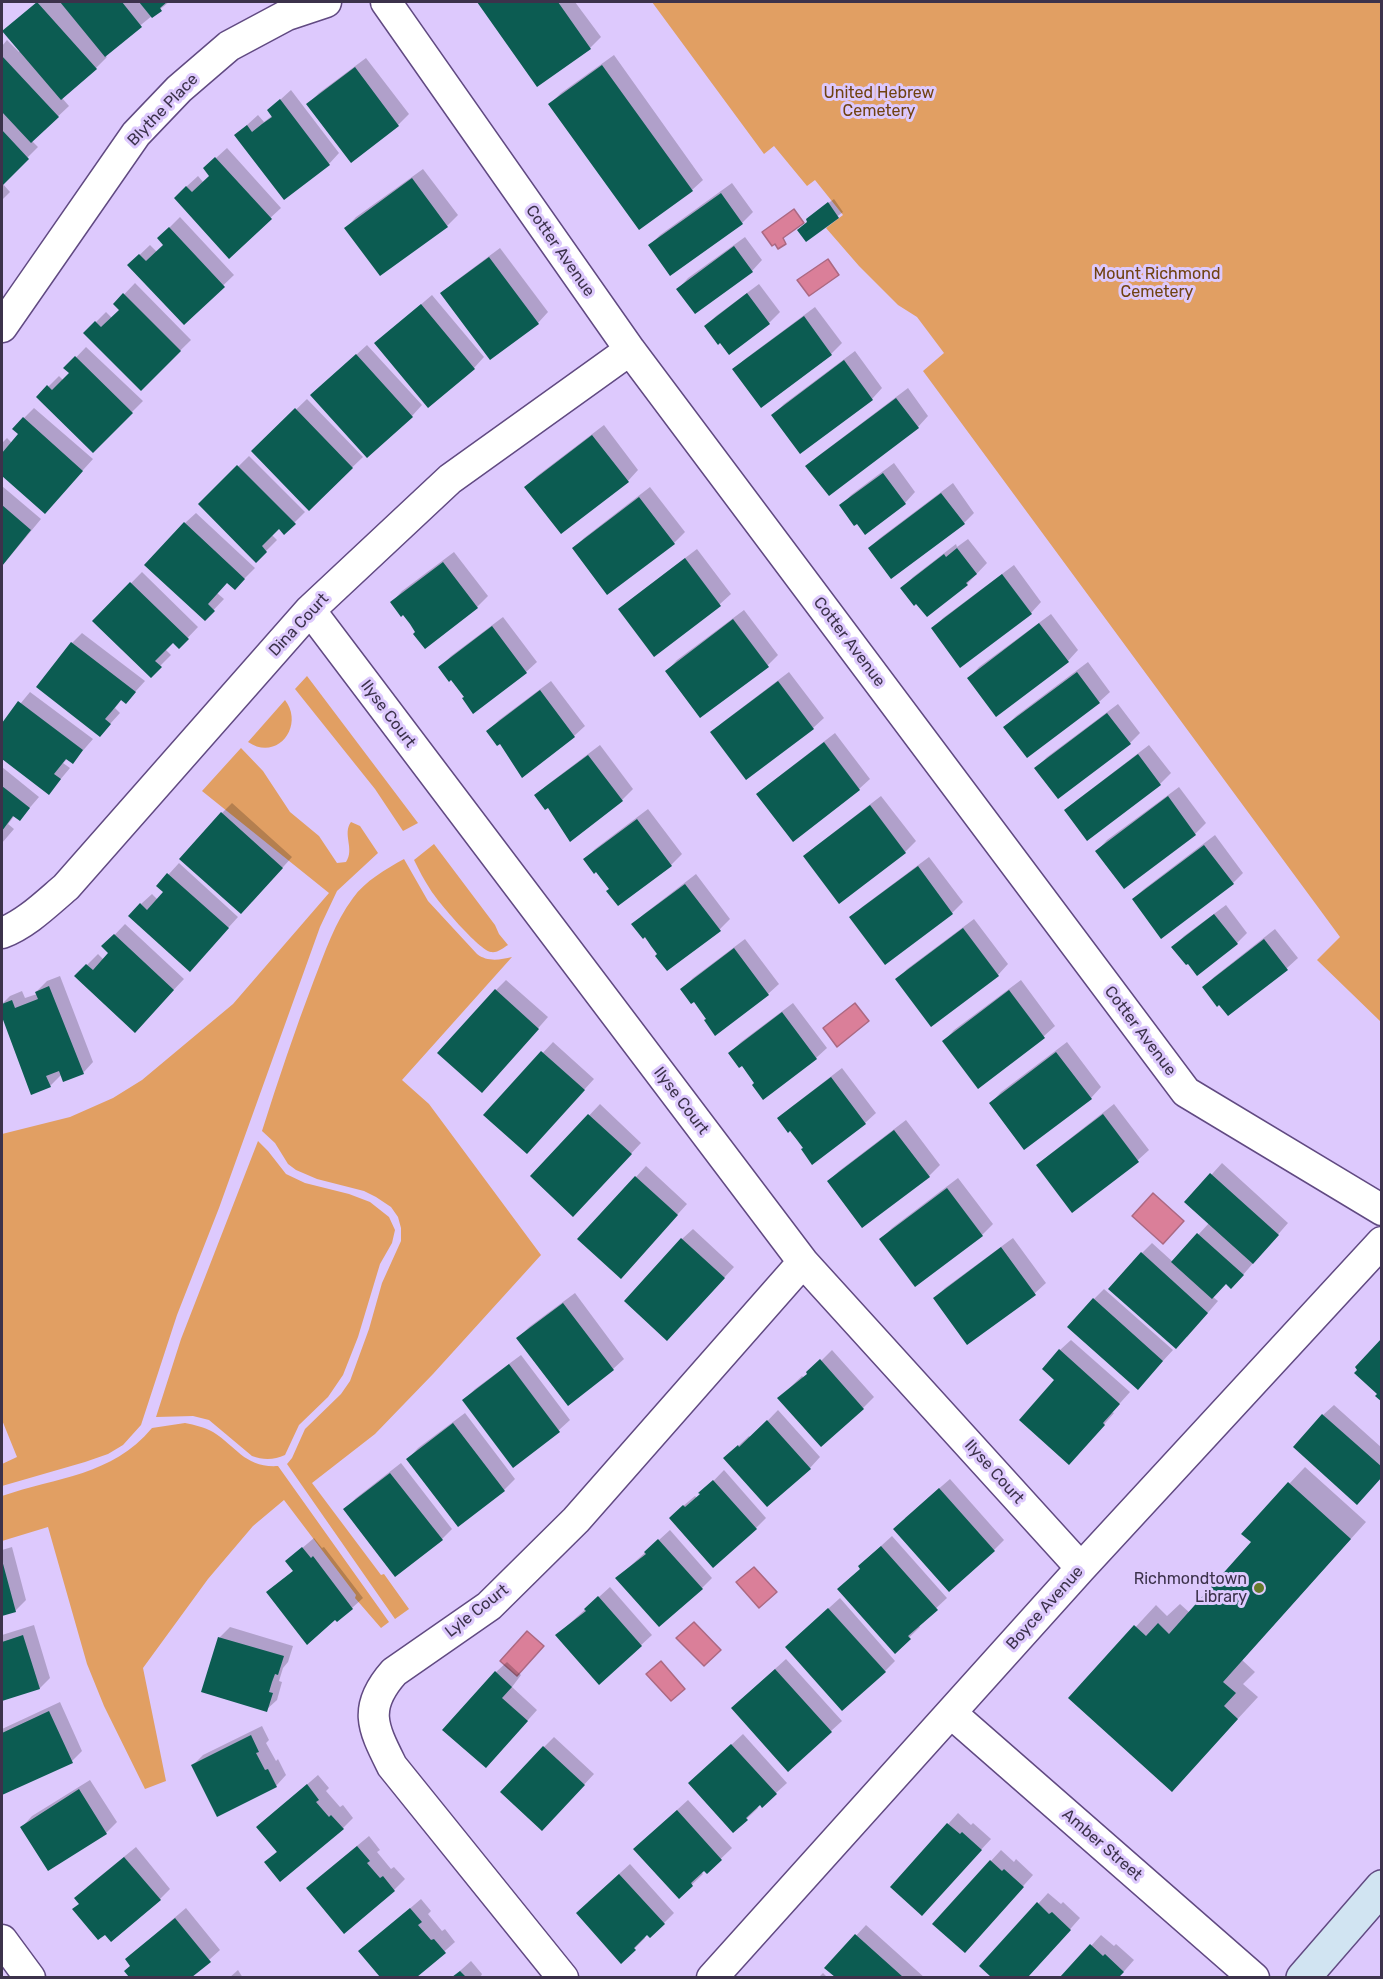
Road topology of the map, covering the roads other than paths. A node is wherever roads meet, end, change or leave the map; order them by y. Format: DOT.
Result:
graph roads {
  1 [pos="326,2"];
  2 [pos="386,2"];
  3 [pos="2,327"];
  4 [pos="630,350"];
  5 [pos="310,610"];
  6 [pos="2,933"];
  7 [pos="1382,1210"];
  8 [pos="1382,1242"];
  9 [pos="803,1262"];
  10 [pos="1081,1568"];
  11 [pos="951,1713"];
  12 [pos="1382,1887"];
  13 [pos="2,1940"];
  14 [pos="1311,1975"];
  15 [pos="30,1977"];
  16 [pos="563,1977"];
  17 [pos="712,1977"];
  18 [pos="1254,1977"];
  1 -- 3 [label="street, Blythe Place"];
  2 -- 4 [label="street, Cotter Avenue"];
  4 -- 5 [label="street, Dina Court"];
  4 -- 7 [label="street, Cotter Avenue"];
  5 -- 6 [label="street, Dina Court"];
  5 -- 9 [label="street, Ilyse Court"];
  8 -- 10 [label="street, Boyce Avenue"];
  9 -- 10 [label="street, Ilyse Court"];
  9 -- 16 [label="street, Lyle Court"];
  10 -- 11 [label="street, Boyce Avenue"];
  11 -- 17 [label="street, Boyce Avenue"];
  11 -- 18 [label="street, Amber Street"];
  12 -- 14 [label="street"];
  13 -- 15 [label="street"];
}
